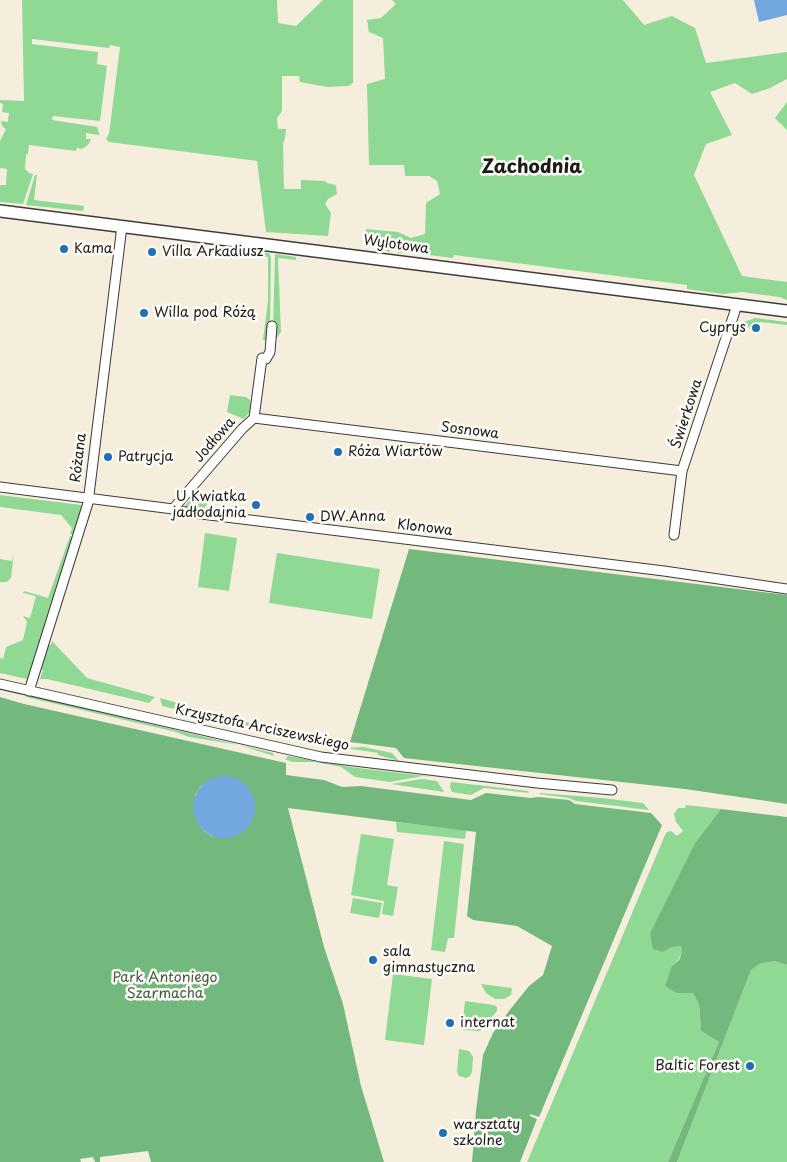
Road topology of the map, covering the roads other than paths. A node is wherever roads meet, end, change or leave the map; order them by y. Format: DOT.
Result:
graph roads {
  1 [pos="0,211"];
  2 [pos="122,226"];
  3 [pos="736,304"];
  4 [pos="787,310"];
  5 [pos="272,326"];
  6 [pos="254,418"];
  7 [pos="682,471"];
  8 [pos="0,487"];
  9 [pos="88,498"];
  10 [pos="173,509"];
  11 [pos="674,535"];
  12 [pos="787,587"];
  13 [pos="0,684"];
  14 [pos="30,688"];
  15 [pos="612,790"];
  1 -- 2 [label="street, Wylotowa"];
  2 -- 3 [label="street, Wylotowa"];
  2 -- 9 [label="street, Różana"];
  3 -- 4 [label="street, Wylotowa"];
  3 -- 7 [label="street, Świerkowa"];
  5 -- 6 [label="street, Jodłowa"];
  6 -- 7 [label="street, Sosnowa"];
  6 -- 10 [label="street, Jodłowa"];
  7 -- 11 [label="street, Świerkowa"];
  8 -- 9 [label="street, Klonowa"];
  9 -- 10 [label="street, Klonowa"];
  9 -- 14 [label="street, Różana"];
  10 -- 12 [label="street, Klonowa"];
  13 -- 14 [label="street, Krzysztofa Arciszewskiego"];
  14 -- 15 [label="street, Krzysztofa Arciszewskiego"];
}
